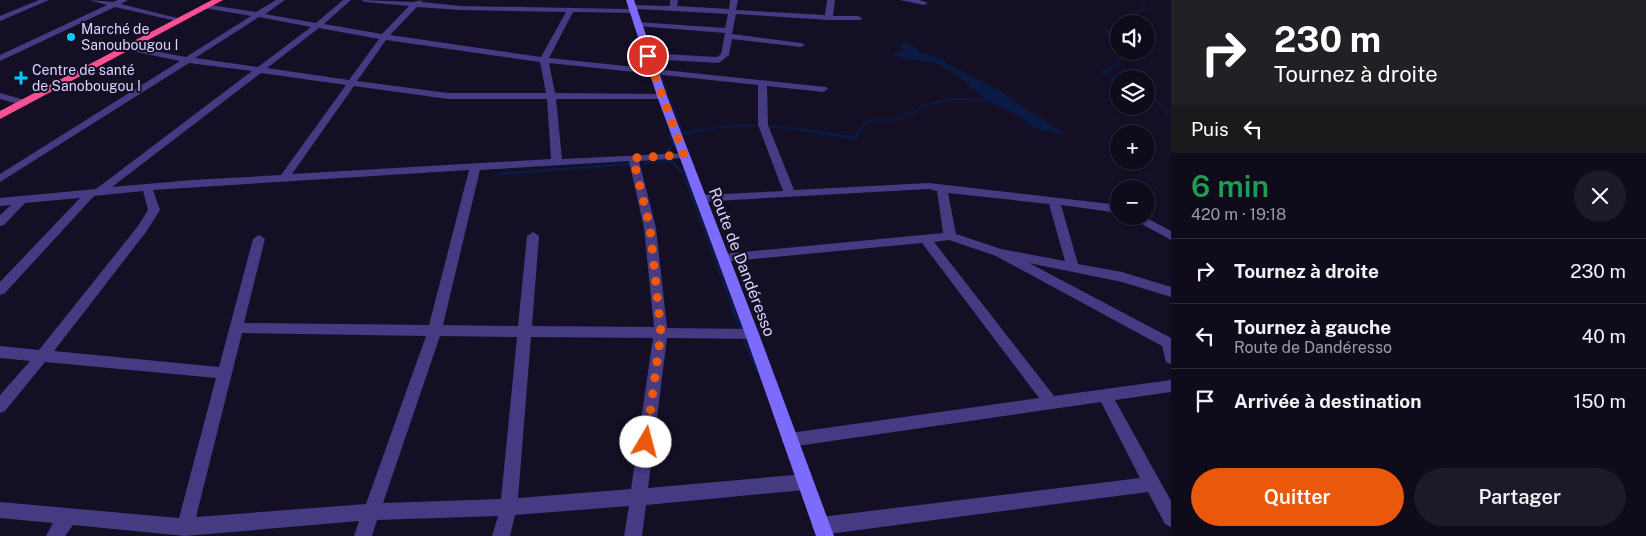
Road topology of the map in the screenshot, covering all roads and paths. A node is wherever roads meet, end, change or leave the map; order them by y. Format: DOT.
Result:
graph roads {
  1 [pos="45,0"];
  2 [pos="93,0"];
  3 [pos="124,0"];
  4 [pos="219,0"];
  5 [pos="281,0"];
  6 [pos="347,0"];
  7 [pos="365,0"];
  8 [pos="469,0"];
  9 [pos="734,0"];
  10 [pos="831,0"];
  11 [pos="904,0"];
  12 [pos="416,2"];
  13 [pos="924,3"];
  14 [pos="674,4"];
  15 [pos="114,5"];
  16 [pos="207,6"];
  17 [pos="632,6"];
  18 [pos="460,8"];
  19 [pos="571,9"];
  20 [pos="732,12"];
  21 [pos="257,16"];
  22 [pos="829,18"];
  23 [pos="858,18"];
  24 [pos="0,19"];
  25 [pos="182,20"];
  26 [pos="638,24"];
  27 [pos="317,26"];
  28 [pos="728,34"];
  29 [pos="384,37"];
  30 [pos="801,45"];
  31 [pos="130,48"];
  32 [pos="648,56"];
  33 [pos="0,58"];
  34 [pos="188,60"];
  35 [pos="544,60"];
  36 [pos="257,70"];
  37 [pos="653,73"];
  38 [pos="350,83"];
  39 [pos="762,83"];
  40 [pos="823,89"];
  41 [pos="0,96"];
  42 [pos="662,96"];
  43 [pos="551,97"];
  44 [pos="25,103"];
  45 [pos="0,116"];
  46 [pos="684,155"];
  47 [pos="633,158"];
  48 [pos="557,163"];
  49 [pos="475,167"];
  50 [pos="0,178"];
  51 [pos="283,179"];
  52 [pos="146,188"];
  53 [pos="942,189"];
  54 [pos="96,192"];
  55 [pos="790,194"];
  56 [pos="701,199"];
  57 [pos="22,200"];
  58 [pos="1054,200"];
  59 [pos="0,202"];
  60 [pos="1110,208"];
  61 [pos="0,222"];
  62 [pos="1150,225"];
  63 [pos="533,236"];
  64 [pos="950,236"];
  65 [pos="1171,236"];
  66 [pos="925,238"];
  67 [pos="259,239"];
  68 [pos="1000,253"];
  69 [pos="723,258"];
  70 [pos="1073,267"];
  71 [pos="0,290"];
  72 [pos="1171,292"];
  73 [pos="236,328"];
  74 [pos="435,330"];
  75 [pos="524,331"];
  76 [pos="661,333"];
  77 [pos="752,334"];
  78 [pos="1169,343"];
  79 [pos="0,352"];
  80 [pos="40,357"];
  81 [pos="1171,358"];
  82 [pos="224,373"];
  83 [pos="1171,386"];
  84 [pos="1105,396"];
  85 [pos="1051,403"];
  86 [pos="0,406"];
  87 [pos="790,440"];
  88 [pos="805,482"];
  89 [pos="1152,484"];
  90 [pos="638,497"];
  91 [pos="509,507"];
  92 [pos="0,510"];
  93 [pos="372,512"];
  94 [pos="69,516"];
  95 [pos="1171,518"];
  96 [pos="190,530"];
  97 [pos="823,531"];
  98 [pos="55,536"];
  99 [pos="363,536"];
  100 [pos="501,536"];
  101 [pos="633,536"];
  1 -- 24 [label="street"];
  2 -- 15 [label="street"];
  3 -- 15 [label="street"];
  4 -- 16 [label="highway"];
  5 -- 21 [label="street"];
  6 -- 27 [label="street"];
  7 -- 12 [label="street"];
  8 -- 18 [label="street"];
  9 -- 20 [label="street"];
  10 -- 22 [label="street"];
  11 -- 13 [label="street"];
  12 -- 18 [label="street"];
  12 -- 29 [label="street"];
  14 -- 17 [label="street"];
  14 -- 20 [label="street"];
  15 -- 25 [label="street"];
  15 -- 33 [label="street"];
  16 -- 21 [label="street"];
  16 -- 25 [label="highway"];
  17 -- 19 [label="street"];
  17 -- 26 [label="street, Route de Dandéresso"];
  18 -- 19 [label="street"];
  19 -- 35 [label="street"];
  20 -- 22 [label="street"];
  20 -- 28 [label="street"];
  21 -- 27 [label="street"];
  21 -- 34 [label="street"];
  22 -- 23 [label="street"];
  25 -- 31 [label="highway"];
  26 -- 28 [label="street"];
  26 -- 32 [label="street, Route de Dandéresso"];
  27 -- 29 [label="street"];
  27 -- 36 [label="street"];
  28 -- 30 [label="street"];
  28 -- 32 [label="street"];
  29 -- 35 [label="street"];
  29 -- 38 [label="street"];
  31 -- 34 [label="street"];
  31 -- 44 [label="highway"];
  32 -- 37 [label="street, Route de Dandéresso"];
  34 -- 36 [label="street"];
  34 -- 50 [label="street"];
  35 -- 37 [label="street"];
  35 -- 43 [label="street"];
  36 -- 38 [label="street"];
  36 -- 54 [label="street"];
  37 -- 39 [label="street"];
  37 -- 42 [label="street, Route de Dandéresso"];
  38 -- 43 [label="street"];
  38 -- 51 [label="street"];
  39 -- 40 [label="street"];
  39 -- 55 [label="street"];
  41 -- 44 [label="street"];
  42 -- 43 [label="street"];
  42 -- 46 [label="street, Route de Dandéresso"];
  43 -- 48 [label="street"];
  44 -- 45 [label="highway"];
  46 -- 47 [label="street"];
  46 -- 56 [label="street, Route de Dandéresso"];
  47 -- 48 [label="street"];
  47 -- 76 [label="street"];
  48 -- 49 [label="street"];
  49 -- 51 [label="street"];
  49 -- 74 [label="street"];
  51 -- 52 [label="street"];
  52 -- 54 [label="street"];
  52 -- 80 [label="street"];
  53 -- 55 [label="street"];
  53 -- 58 [label="street"];
  53 -- 64 [label="street"];
  54 -- 57 [label="street"];
  54 -- 71 [label="street"];
  55 -- 56 [label="street"];
  56 -- 69 [label="street, Route de Dandéresso"];
  57 -- 59 [label="street"];
  57 -- 61 [label="street"];
  58 -- 60 [label="street"];
  58 -- 70 [label="street"];
  62 -- 65 [label="street"];
  63 -- 75 [label="street"];
  64 -- 66 [label="street"];
  64 -- 68 [label="street"];
  66 -- 69 [label="street"];
  66 -- 85 [label="street"];
  67 -- 73 [label="street"];
  68 -- 70 [label="street"];
  68 -- 78 [label="street"];
  69 -- 77 [label="street, Route de Dandéresso"];
  70 -- 72 [label="street"];
  73 -- 74 [label="street"];
  73 -- 82 [label="street"];
  74 -- 75 [label="street"];
  74 -- 93 [label="street"];
  75 -- 76 [label="street"];
  75 -- 91 [label="street"];
  76 -- 77 [label="street"];
  76 -- 90 [label="street"];
  77 -- 87 [label="street, Route de Dandéresso"];
  78 -- 81 [label="street"];
  79 -- 80 [label="street"];
  80 -- 82 [label="street"];
  80 -- 86 [label="street"];
  82 -- 96 [label="street"];
  83 -- 84 [label="street"];
  84 -- 85 [label="street"];
  84 -- 89 [label="street"];
  85 -- 87 [label="street"];
  87 -- 88 [label="street, Route de Dandéresso"];
  88 -- 90 [label="street"];
  88 -- 97 [label="street, Route de Dandéresso"];
  89 -- 95 [label="street"];
  89 -- 97 [label="street"];
  90 -- 91 [label="street"];
  90 -- 101 [label="street"];
  91 -- 93 [label="street"];
  91 -- 100 [label="street"];
  92 -- 94 [label="street"];
  93 -- 96 [label="street"];
  93 -- 99 [label="street"];
  94 -- 96 [label="street"];
  94 -- 98 [label="street"];
}
